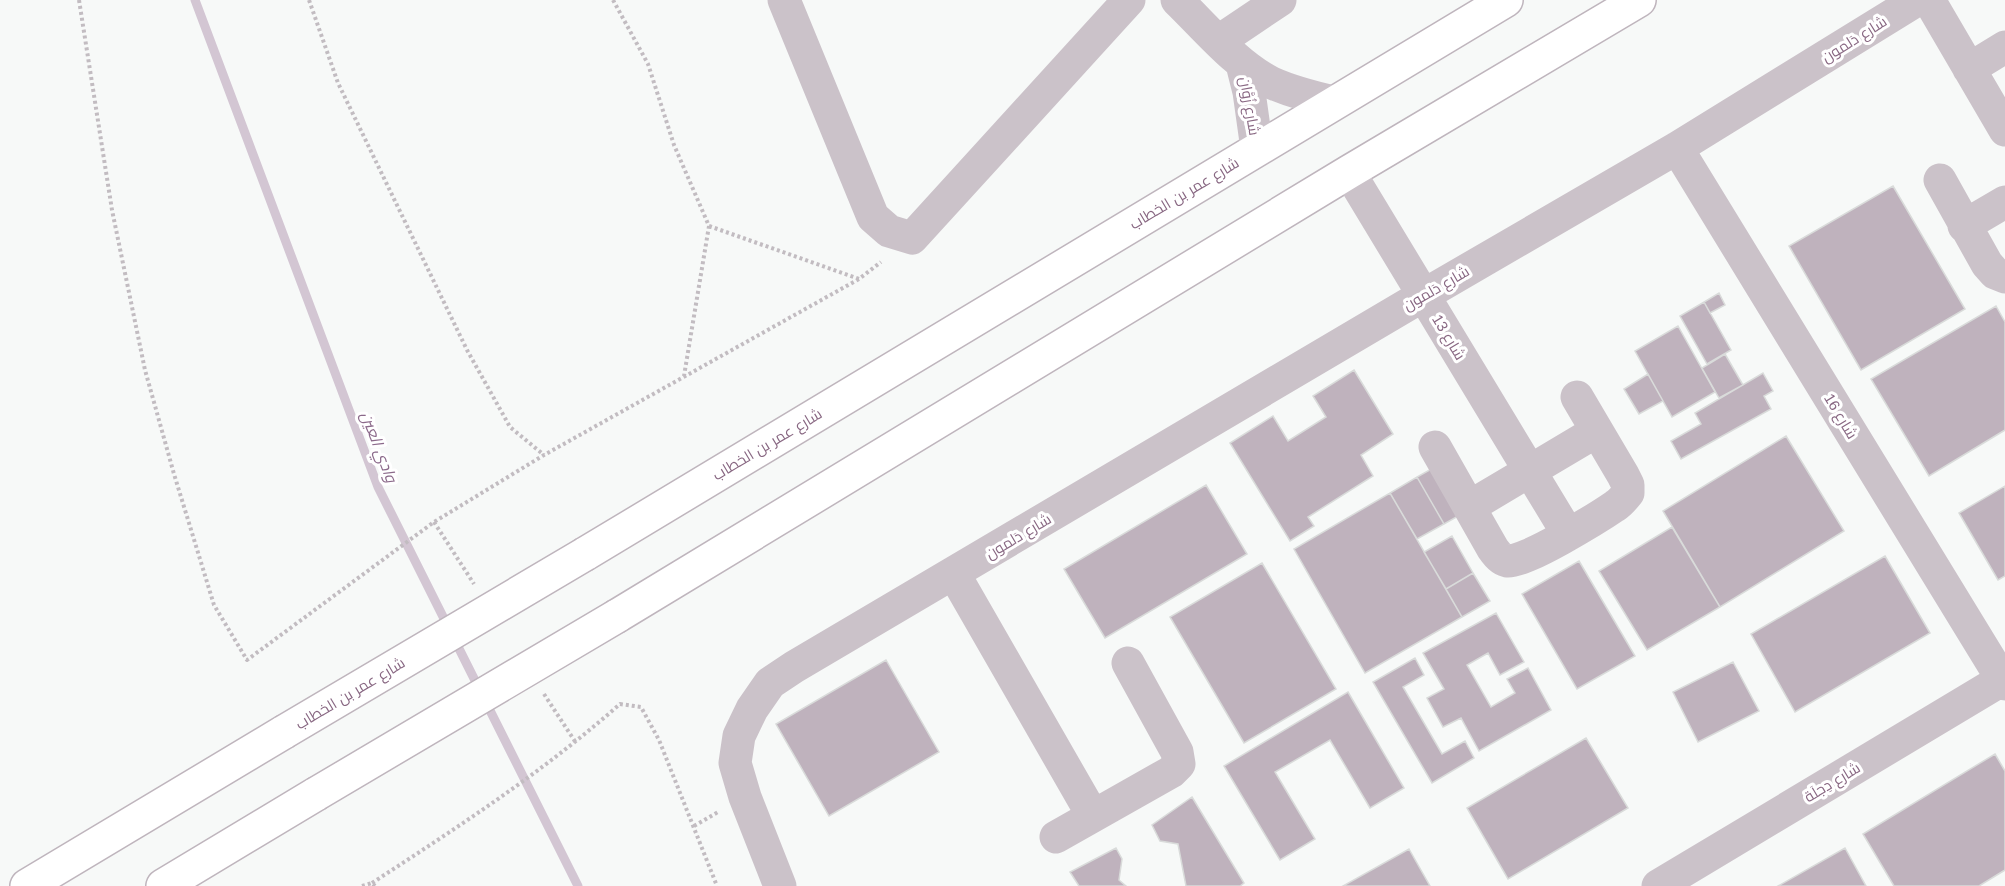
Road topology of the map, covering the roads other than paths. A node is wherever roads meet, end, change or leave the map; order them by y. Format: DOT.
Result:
graph roads {
  1 [pos="784,0"];
  2 [pos="1129,0"];
  3 [pos="1177,0"];
  4 [pos="1280,0"];
  5 [pos="1506,0"];
  6 [pos="1639,0"];
  7 [pos="1917,0"];
  8 [pos="1929,0"];
  9 [pos="1220,41"];
  10 [pos="2005,47"];
  11 [pos="1242,64"];
  12 [pos="1969,69"];
  13 [pos="1334,102"];
  14 [pos="2005,130"];
  15 [pos="1677,148"];
  16 [pos="1257,149"];
  17 [pos="1349,172"];
  18 [pos="1940,180"];
  19 [pos="2005,202"];
  20 [pos="1964,226"];
  21 [pos="2005,277"];
  22 [pos="1424,295"];
  23 [pos="1577,397"];
  24 [pos="1597,431"];
  25 [pos="1435,447"];
  26 [pos="1531,471"];
  27 [pos="1469,507"];
  28 [pos="1568,534"];
  29 [pos="954,574"];
  30 [pos="1128,663"];
  31 [pos="2004,681"];
  32 [pos="1094,816"];
  33 [pos="1056,837"];
  34 [pos="27,886"];
  35 [pos="163,886"];
  36 [pos="780,886"];
  37 [pos="1658,886"];
  1 -- 2 [label="street"];
  3 -- 9 [label="street, شارع زُوَّان"];
  4 -- 9 [label="street"];
  5 -- 13 [label="main road, شارع عمر بن الخطاب"];
  6 -- 17 [label="main road"];
  7 -- 15 [label="street, شارع دَلمون"];
  8 -- 12 [label="street"];
  9 -- 11 [label="street, شارع زُوَّان"];
  10 -- 12 [label="street"];
  11 -- 13 [label="street, شارع زُوَّان"];
  11 -- 16 [label="street, شارع زُوَّان"];
  12 -- 14 [label="street"];
  13 -- 16 [label="main road, شارع عمر بن الخطاب"];
  15 -- 22 [label="street, شارع دَلمون"];
  15 -- 31 [label="street, شارع 16"];
  16 -- 34 [label="main road, شارع عمر بن الخطاب, bridge"];
  17 -- 22 [label="street, شارع 13"];
  17 -- 35 [label="main road, bridge"];
  18 -- 20 [label="street"];
  19 -- 20 [label="street"];
  20 -- 21 [label="street"];
  22 -- 26 [label="street, شارع 13"];
  22 -- 29 [label="street, شارع دَلمون"];
  23 -- 24 [label="street"];
  24 -- 26 [label="street"];
  24 -- 28 [label="street"];
  25 -- 27 [label="street"];
  26 -- 27 [label="street"];
  26 -- 28 [label="street, شارع 13"];
  27 -- 28 [label="street"];
  29 -- 32 [label="street"];
  29 -- 36 [label="street, شارع دَلمون"];
  30 -- 32 [label="street"];
  31 -- 37 [label="street, شارع دِجلَة"];
  32 -- 33 [label="street"];
}
